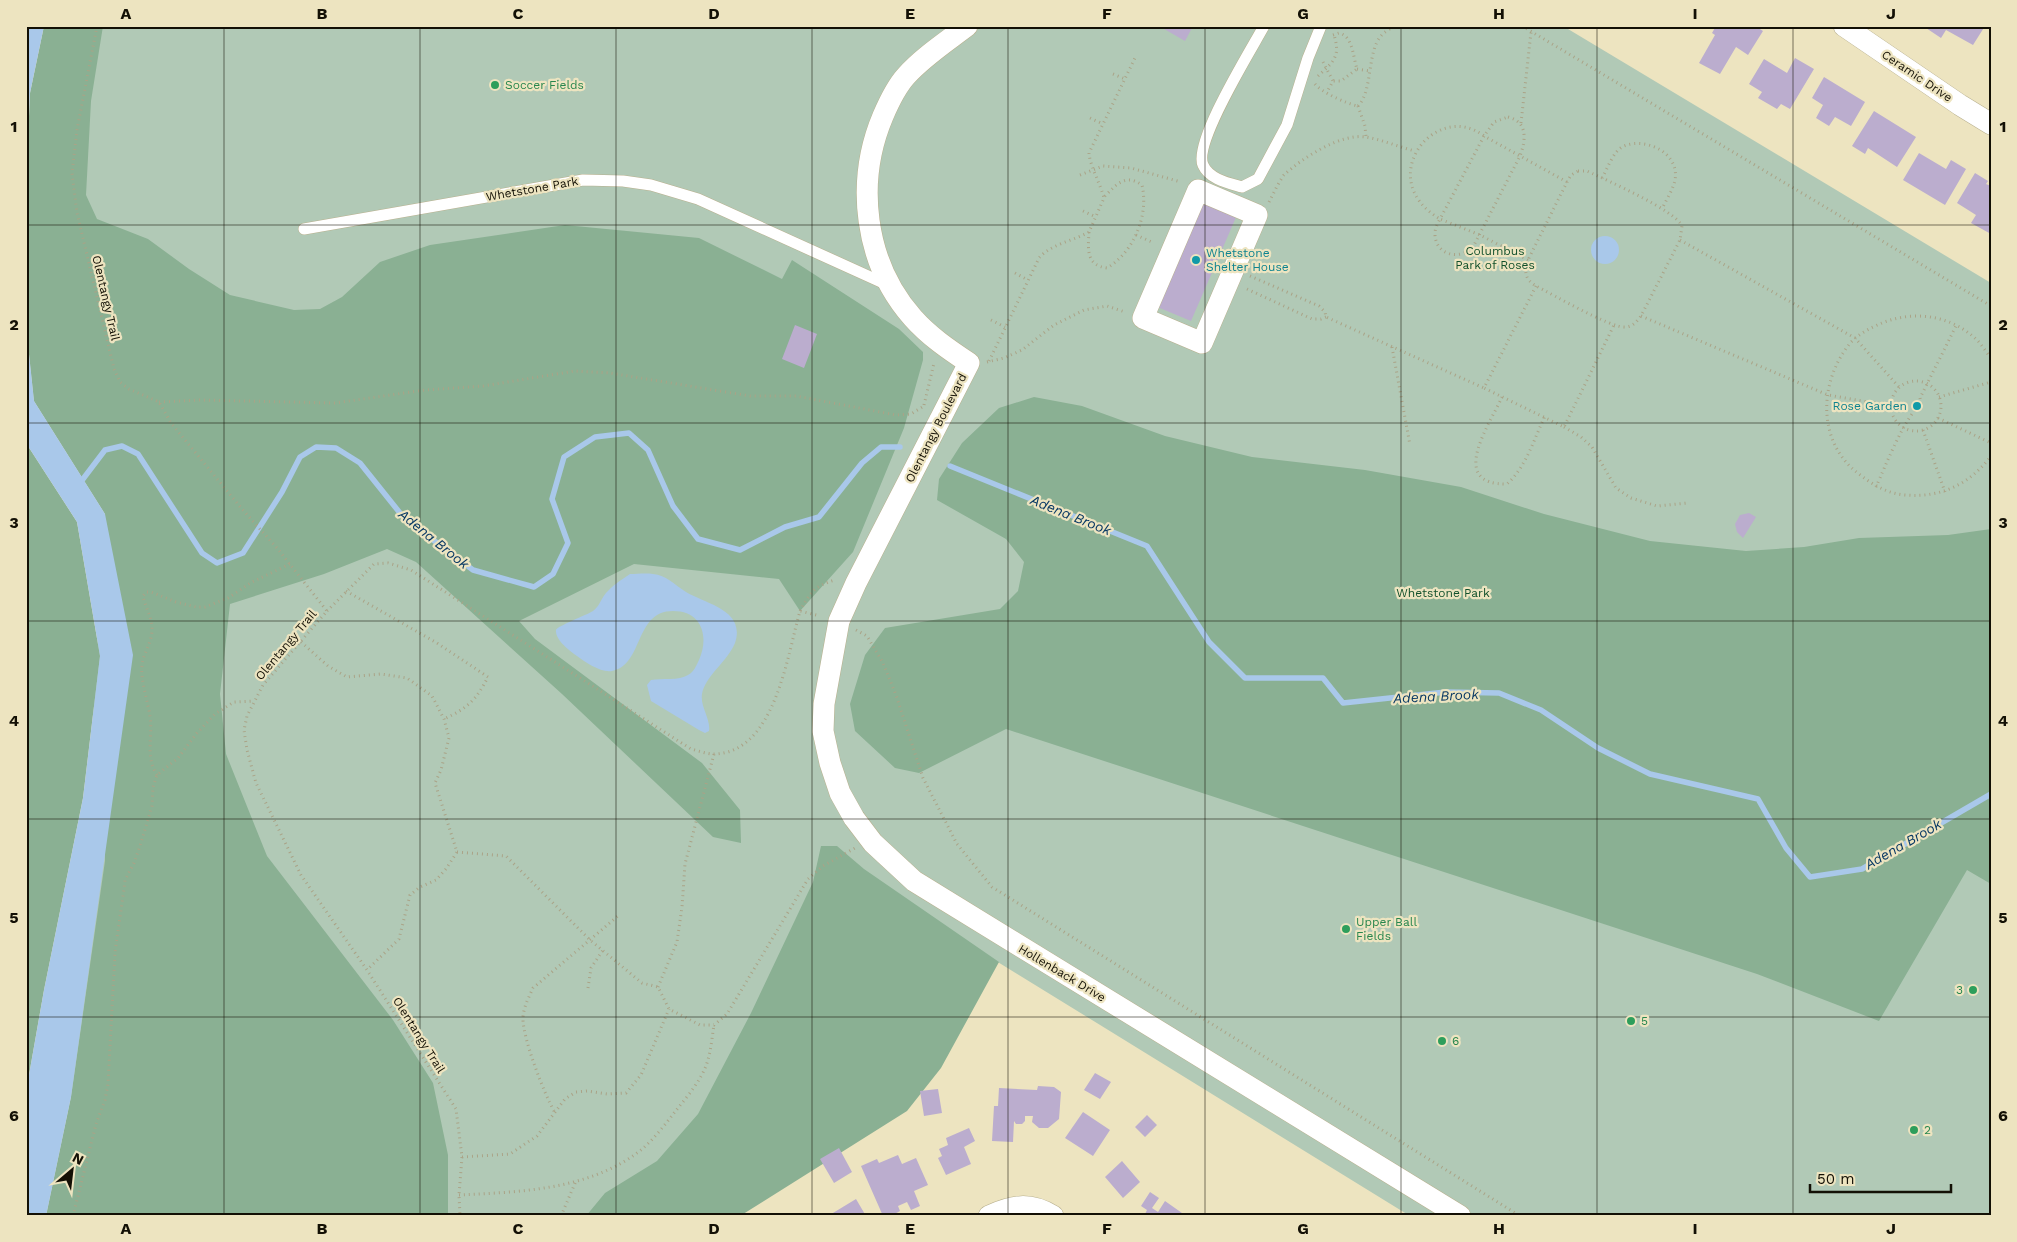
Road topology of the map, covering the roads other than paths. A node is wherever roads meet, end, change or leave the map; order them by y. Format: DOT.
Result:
graph roads {
  1 [pos="967,26"];
  2 [pos="1264,26"];
  3 [pos="1321,26"];
  4 [pos="1844,26"];
  5 [pos="1991,124"];
  6 [pos="304,229"];
  7 [pos="1231,275"];
  8 [pos="891,287"];
  9 [pos="839,621"];
  10 [pos="990,1215"];
  11 [pos="1053,1216"];
  12 [pos="1460,1216"];
  1 -- 8 [label="street, Olentangy Boulevard"];
  2 -- 3 [label="lane"];
  4 -- 5 [label="street, Ceramic Drive"];
  6 -- 8 [label="lane, Whetstone Park"];
  7 -- 7 [label="street"];
  8 -- 9 [label="street, Olentangy Boulevard"];
  9 -- 12 [label="street, Hollenback Drive"];
  10 -- 11 [label="street"];
}
